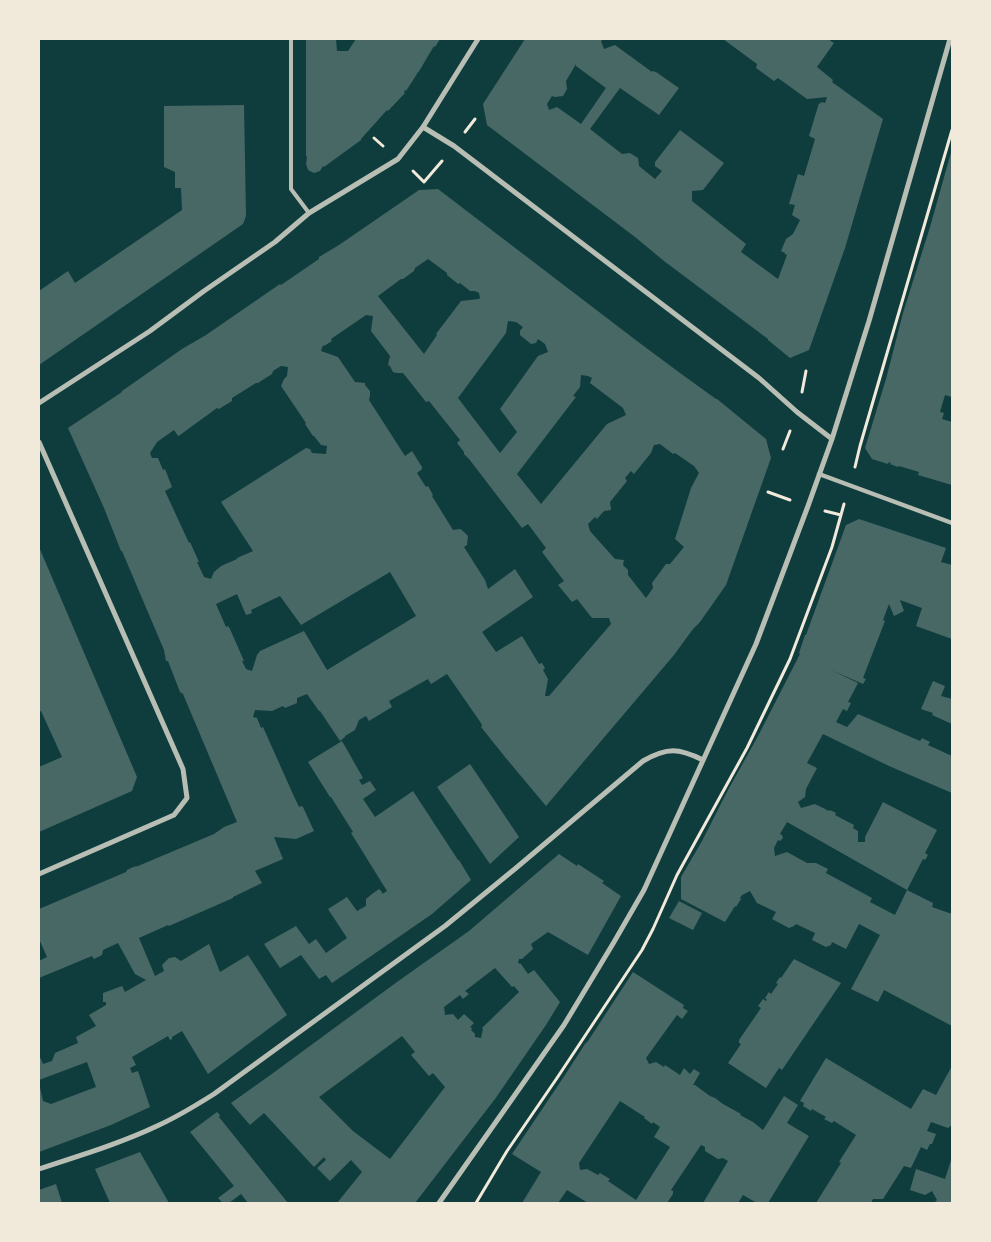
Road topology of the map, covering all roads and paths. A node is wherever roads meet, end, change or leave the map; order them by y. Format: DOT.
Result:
graph roads {
  1 [pos="290,39"];
  2 [pos="478,39"];
  3 [pos="950,39"];
  4 [pos="423,127"];
  5 [pos="310,213"];
  6 [pos="39,403"];
  7 [pos="832,439"];
  8 [pos="39,442"];
  9 [pos="819,474"];
  10 [pos="952,523"];
  11 [pos="703,760"];
  12 [pos="39,874"];
  13 [pos="39,1169"];
  14 [pos="439,1203"];
  1 -- 5 [label="lane"];
  2 -- 4 [label="street"];
  3 -- 7 [label="street"];
  4 -- 5 [label="street"];
  4 -- 7 [label="street"];
  5 -- 6 [label="street"];
  7 -- 9 [label="street"];
  8 -- 12 [label="street"];
  9 -- 10 [label="street"];
  9 -- 11 [label="street"];
  11 -- 13 [label="street"];
  11 -- 14 [label="street"];
}
